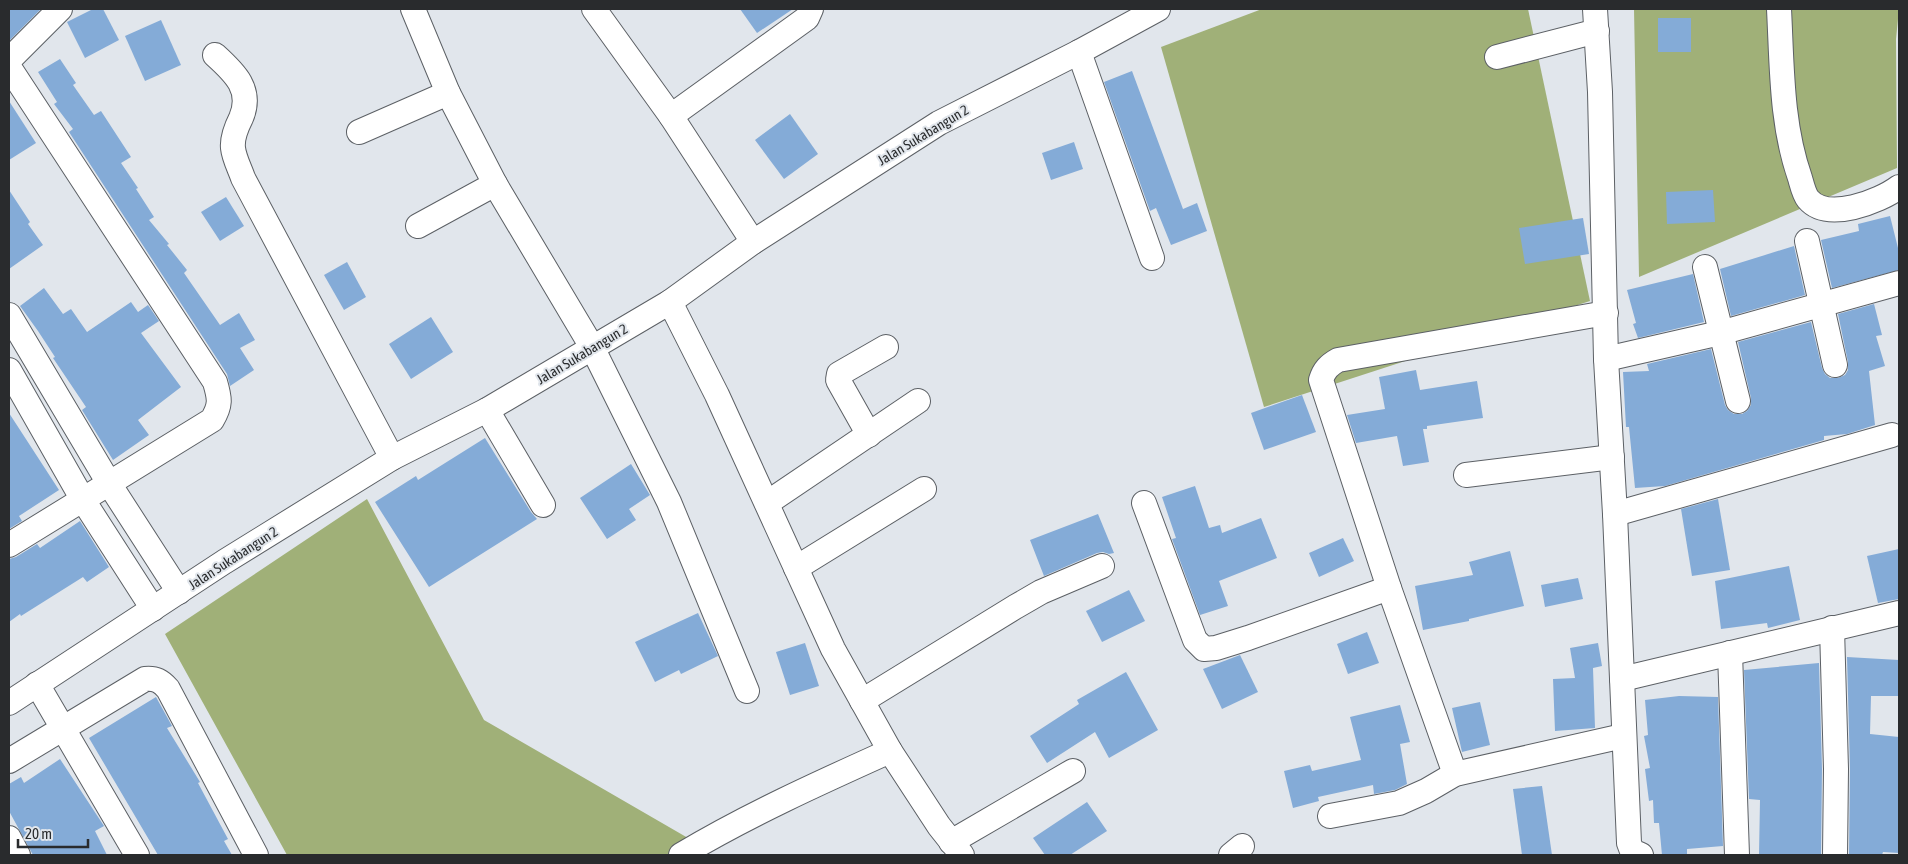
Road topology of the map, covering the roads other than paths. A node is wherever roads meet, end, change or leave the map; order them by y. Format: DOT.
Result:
graph roads {
  1 [pos="60,9"];
  2 [pos="413,9"];
  3 [pos="594,9"];
  4 [pos="811,9"];
  5 [pos="1158,9"];
  6 [pos="1779,9"];
  7 [pos="1596,20"];
  8 [pos="1078,52"];
  9 [pos="215,55"];
  10 [pos="1497,57"];
  11 [pos="9,60"];
  12 [pos="9,67"];
  13 [pos="448,93"];
  14 [pos="671,116"];
  15 [pos="360,132"];
  16 [pos="495,184"];
  17 [pos="1899,187"];
  18 [pos="418,226"];
  19 [pos="1807,241"];
  20 [pos="753,242"];
  21 [pos="1152,258"];
  22 [pos="1705,267"];
  23 [pos="1899,283"];
  24 [pos="670,302"];
  25 [pos="1822,304"];
  26 [pos="1606,313"];
  27 [pos="9,315"];
  28 [pos="1720,333"];
  29 [pos="886,347"];
  30 [pos="592,348"];
  31 [pos="1606,359"];
  32 [pos="1836,365"];
  33 [pos="9,370"];
  34 [pos="1738,401"];
  35 [pos="918,402"];
  36 [pos="487,410"];
  37 [pos="869,435"];
  38 [pos="1892,435"];
  39 [pos="1612,457"];
  40 [pos="392,458"];
  41 [pos="1466,476"];
  42 [pos="110,484"];
  43 [pos="924,489"];
  44 [pos="83,500"];
  45 [pos="767,503"];
  46 [pos="1144,503"];
  47 [pos="543,505"];
  48 [pos="1615,514"];
  49 [pos="9,545"];
  50 [pos="1102,566"];
  51 [pos="796,568"];
  52 [pos="1389,588"];
  53 [pos="179,592"];
  54 [pos="153,609"];
  55 [pos="1899,613"];
  56 [pos="1832,628"];
  57 [pos="1730,653"];
  58 [pos="1622,679"];
  59 [pos="37,684"];
  60 [pos="747,691"];
  61 [pos="862,701"];
  62 [pos="9,703"];
  63 [pos="64,727"];
  64 [pos="1623,736"];
  65 [pos="890,751"];
  66 [pos="9,761"];
  67 [pos="1073,771"];
  68 [pos="1455,774"];
  69 [pos="1330,816"];
  70 [pos="9,838"];
  71 [pos="957,848"];
  72 [pos="18,855"];
  73 [pos="137,855"];
  74 [pos="256,855"];
  75 [pos="681,855"];
  76 [pos="1641,855"];
  77 [pos="1737,855"];
  78 [pos="1835,855"];
  1 -- 11 [label="street"];
  2 -- 13 [label="street"];
  3 -- 14 [label="street"];
  4 -- 14 [label="street"];
  5 -- 8 [label="street, Jalan Sukabangun 2"];
  6 -- 17 [label="street"];
  7 -- 10 [label="street"];
  7 -- 26 [label="street"];
  8 -- 20 [label="street, Jalan Sukabangun 2"];
  8 -- 21 [label="street"];
  9 -- 40 [label="street"];
  12 -- 42 [label="street"];
  13 -- 15 [label="street"];
  13 -- 16 [label="street"];
  14 -- 20 [label="street"];
  16 -- 18 [label="street"];
  16 -- 30 [label="street"];
  19 -- 25 [label="street"];
  20 -- 24 [label="street, Jalan Sukabangun 2"];
  22 -- 28 [label="street"];
  23 -- 25 [label="street"];
  24 -- 30 [label="street, Jalan Sukabangun 2"];
  24 -- 45 [label="street"];
  25 -- 28 [label="street"];
  25 -- 32 [label="street"];
  26 -- 31 [label="street"];
  26 -- 52 [label="street"];
  27 -- 42 [label="street"];
  28 -- 31 [label="street"];
  28 -- 34 [label="street"];
  29 -- 37 [label="street"];
  30 -- 36 [label="street, Jalan Sukabangun 2"];
  30 -- 60 [label="street"];
  31 -- 39 [label="street"];
  33 -- 44 [label="street"];
  35 -- 37 [label="street"];
  36 -- 40 [label="street, Jalan Sukabangun 2"];
  36 -- 47 [label="street"];
  37 -- 45 [label="street"];
  38 -- 48 [label="street"];
  39 -- 41 [label="street"];
  39 -- 48 [label="street"];
  40 -- 53 [label="street, Jalan Sukabangun 2"];
  42 -- 44 [label="street"];
  42 -- 53 [label="street"];
  43 -- 51 [label="street"];
  44 -- 49 [label="street"];
  44 -- 54 [label="street"];
  45 -- 51 [label="street"];
  46 -- 52 [label="street"];
  48 -- 58 [label="street"];
  50 -- 61 [label="street"];
  51 -- 61 [label="street"];
  52 -- 68 [label="street"];
  53 -- 54 [label="street, Jalan Sukabangun 2"];
  54 -- 59 [label="street, Jalan Sukabangun 2"];
  55 -- 56 [label="street"];
  56 -- 57 [label="street"];
  56 -- 78 [label="street"];
  57 -- 58 [label="street"];
  57 -- 77 [label="street"];
  58 -- 64 [label="street"];
  59 -- 62 [label="street, Jalan Sukabangun 2"];
  59 -- 63 [label="street"];
  61 -- 65 [label="street"];
  63 -- 66 [label="street"];
  63 -- 73 [label="street"];
  63 -- 74 [label="street"];
  64 -- 68 [label="street"];
  64 -- 76 [label="street"];
  65 -- 71 [label="street"];
  65 -- 75 [label="street"];
  67 -- 71 [label="street"];
  68 -- 69 [label="street"];
  70 -- 72 [label="street"];
}
